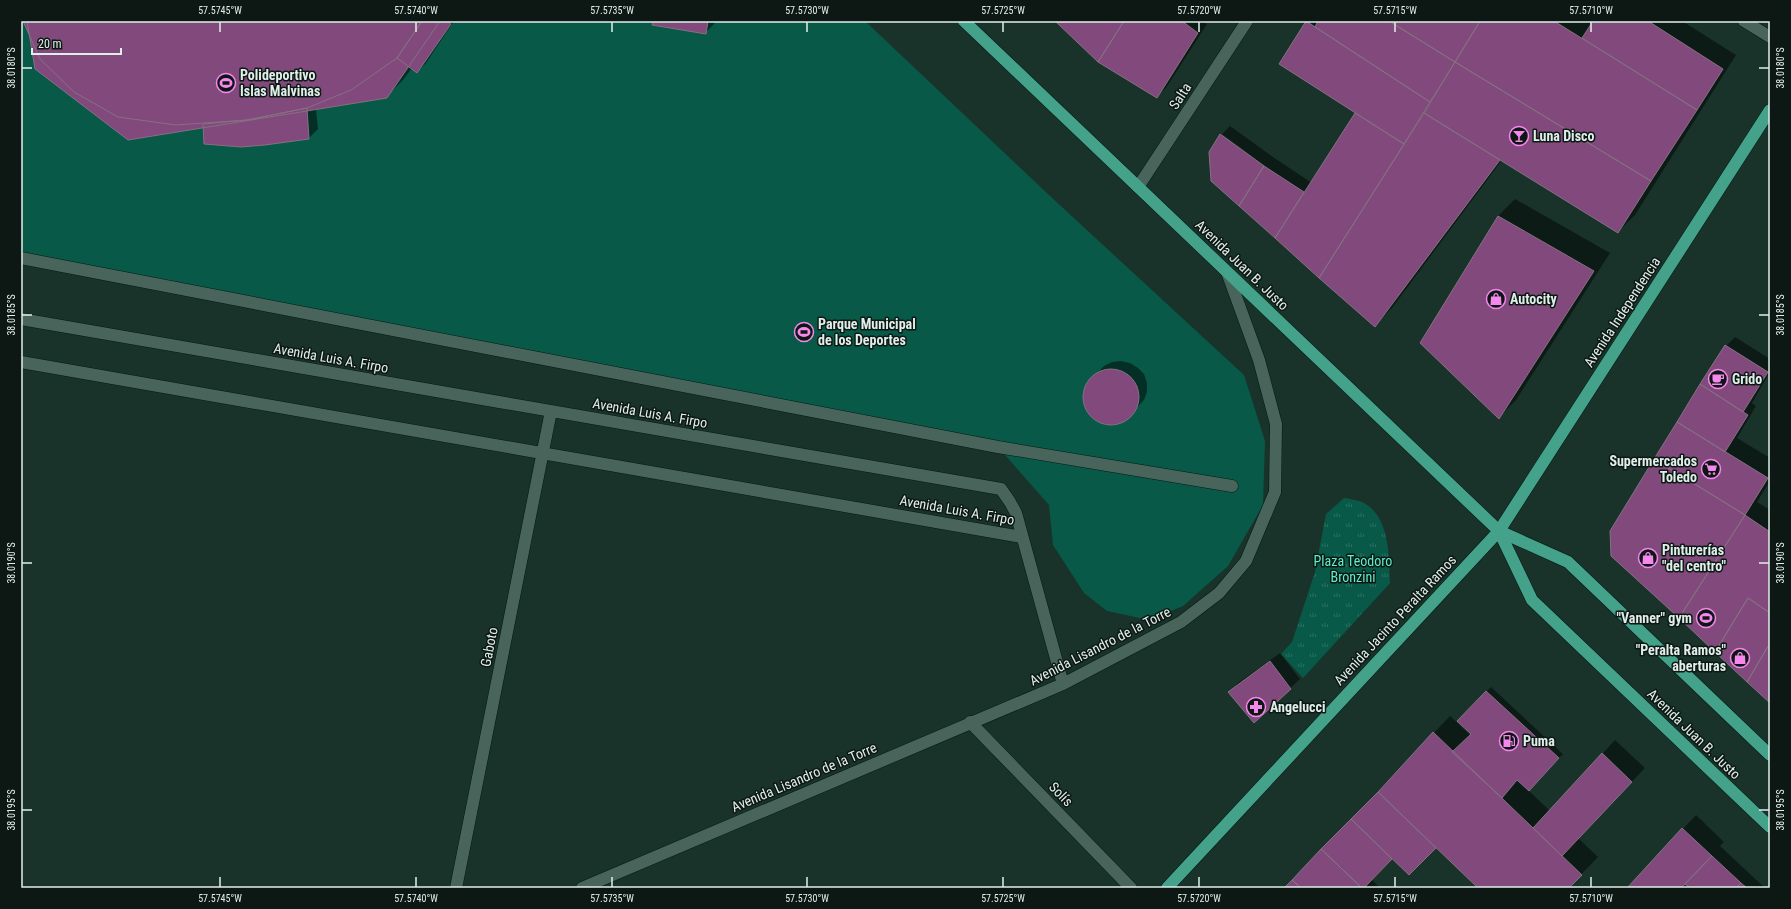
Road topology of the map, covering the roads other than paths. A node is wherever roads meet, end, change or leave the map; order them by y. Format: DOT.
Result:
graph roads {
  1 [pos="964,21"];
  2 [pos="1247,21"];
  3 [pos="1744,21"];
  4 [pos="1770,37"];
  5 [pos="1770,110"];
  6 [pos="1138,187"];
  7 [pos="21,258"];
  8 [pos="1227,272"];
  9 [pos="21,319"];
  10 [pos="21,362"];
  11 [pos="551,411"];
  12 [pos="543,453"];
  13 [pos="1232,486"];
  14 [pos="1499,531"];
  15 [pos="1022,536"];
  16 [pos="1063,684"];
  17 [pos="970,722"];
  18 [pos="1770,755"];
  19 [pos="1770,827"];
  20 [pos="456,888"];
  21 [pos="582,888"];
  22 [pos="1131,888"];
  23 [pos="1167,888"];
  1 -- 6 [label="main road, Avenida Juan B. Justo"];
  2 -- 6 [label="street, Salta"];
  3 -- 4 [label="street"];
  5 -- 14 [label="main road, Avenida Independencia"];
  6 -- 8 [label="main road, Avenida Juan B. Justo"];
  7 -- 13 [label="street"];
  8 -- 14 [label="main road, Avenida Juan B. Justo"];
  8 -- 16 [label="street, Avenida Lisandro de la Torre"];
  9 -- 11 [label="street, Avenida Luis A. Firpo"];
  10 -- 12 [label="street, Avenida Luis A. Firpo"];
  11 -- 12 [label="street, Gaboto"];
  11 -- 15 [label="street, Avenida Luis A. Firpo"];
  12 -- 15 [label="street, Avenida Luis A. Firpo"];
  12 -- 20 [label="street, Gaboto"];
  14 -- 18 [label="main road, Avenida Juan B. Justo"];
  14 -- 19 [label="main road, Avenida Juan B. Justo"];
  14 -- 23 [label="main road, Avenida Jacinto Peralta Ramos"];
  15 -- 16 [label="street"];
  16 -- 17 [label="street, Avenida Lisandro de la Torre"];
  17 -- 21 [label="street, Avenida Lisandro de la Torre"];
  17 -- 22 [label="street, Solís"];
}
